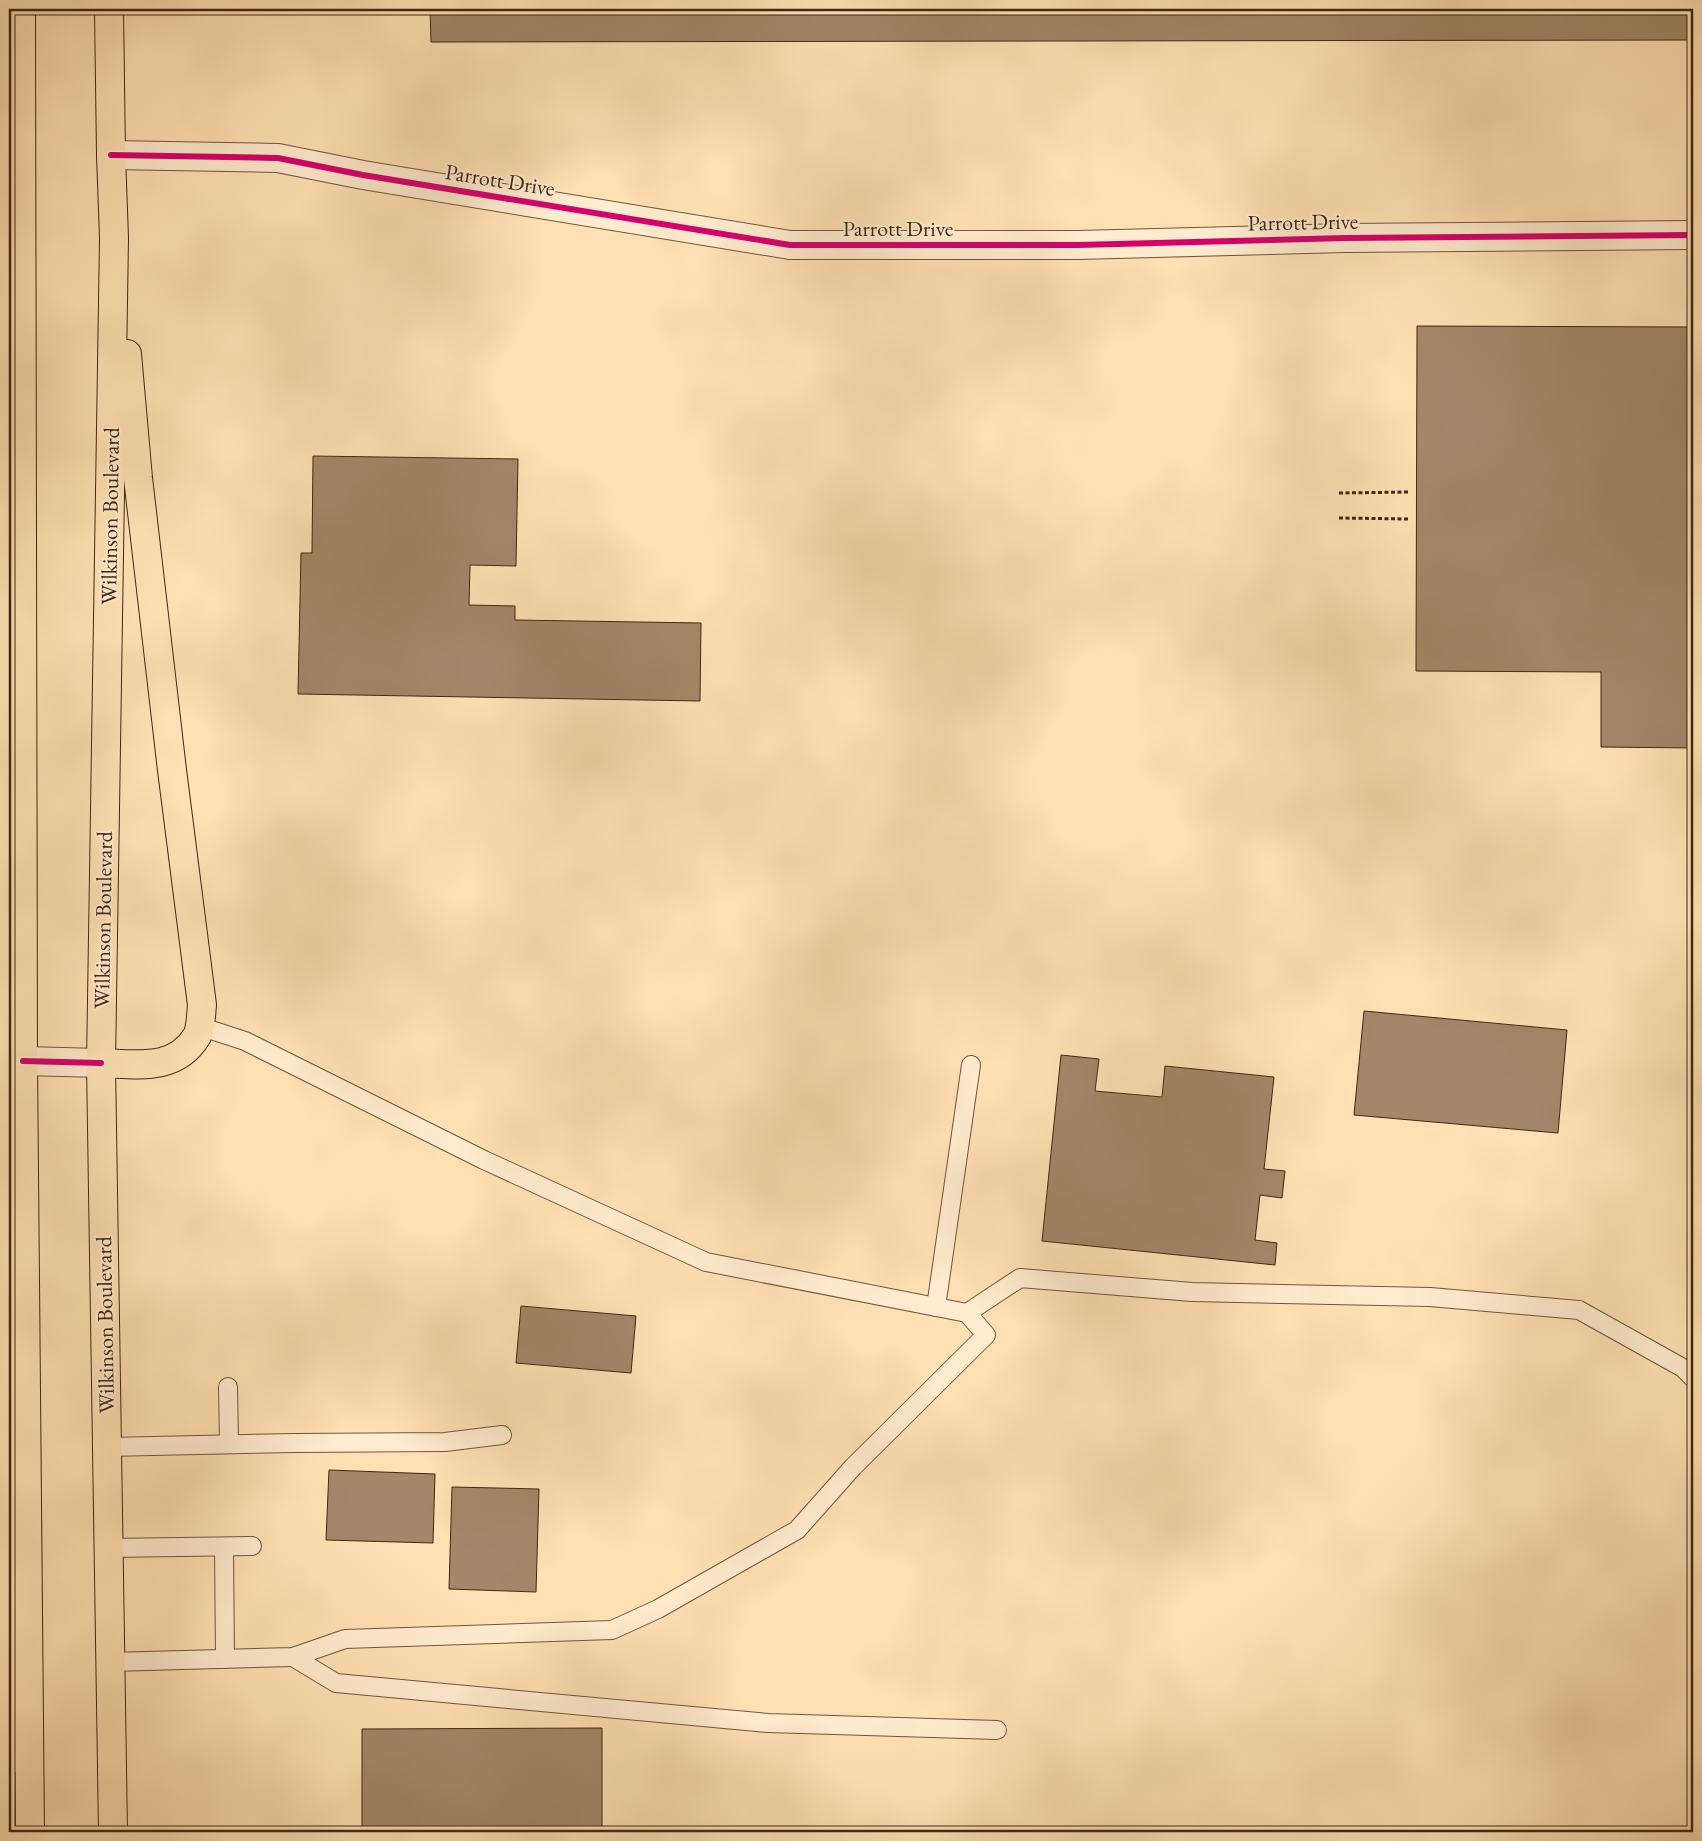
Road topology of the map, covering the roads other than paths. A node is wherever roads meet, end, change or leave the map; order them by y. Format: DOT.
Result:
graph roads {
  1 [pos="21,9"];
  2 [pos="109,9"];
  3 [pos="110,155"];
  4 [pos="1693,235"];
  5 [pos="114,238"];
  6 [pos="199,1026"];
  7 [pos="16,1062"];
  8 [pos="101,1063"];
  9 [pos="971,1065"];
  10 [pos="936,1307"];
  11 [pos="967,1314"];
  12 [pos="1693,1378"];
  13 [pos="228,1387"];
  14 [pos="502,1435"];
  15 [pos="228,1444"];
  16 [pos="107,1447"];
  17 [pos="252,1546"];
  18 [pos="224,1547"];
  19 [pos="108,1548"];
  20 [pos="293,1657"];
  21 [pos="225,1659"];
  22 [pos="110,1662"];
  23 [pos="9,1712"];
  24 [pos="997,1730"];
  25 [pos="23,1832"];
  26 [pos="30,1832"];
  27 [pos="113,1832"];
  1 -- 7 [label="main road"];
  2 -- 3 [label="main road, Wilkinson Boulevard"];
  3 -- 4 [label="street, Parrott Drive"];
  3 -- 5 [label="main road, Wilkinson Boulevard"];
  5 -- 6 [label="main road"];
  5 -- 8 [label="main road, Wilkinson Boulevard"];
  6 -- 8 [label="main road"];
  6 -- 10 [label="lane"];
  7 -- 8 [label="street"];
  7 -- 26 [label="main road"];
  8 -- 16 [label="main road, Wilkinson Boulevard"];
  9 -- 10 [label="lane"];
  10 -- 11 [label="lane"];
  11 -- 12 [label="lane"];
  11 -- 20 [label="lane"];
  13 -- 15 [label="lane"];
  14 -- 15 [label="lane"];
  15 -- 16 [label="lane"];
  16 -- 19 [label="main road, Wilkinson Boulevard"];
  17 -- 18 [label="lane"];
  18 -- 19 [label="lane"];
  18 -- 21 [label="lane"];
  19 -- 22 [label="main road, Wilkinson Boulevard"];
  20 -- 21 [label="lane"];
  20 -- 24 [label="lane"];
  21 -- 22 [label="lane"];
  22 -- 27 [label="main road, Wilkinson Boulevard"];
  23 -- 25 [label="main road"];
}
